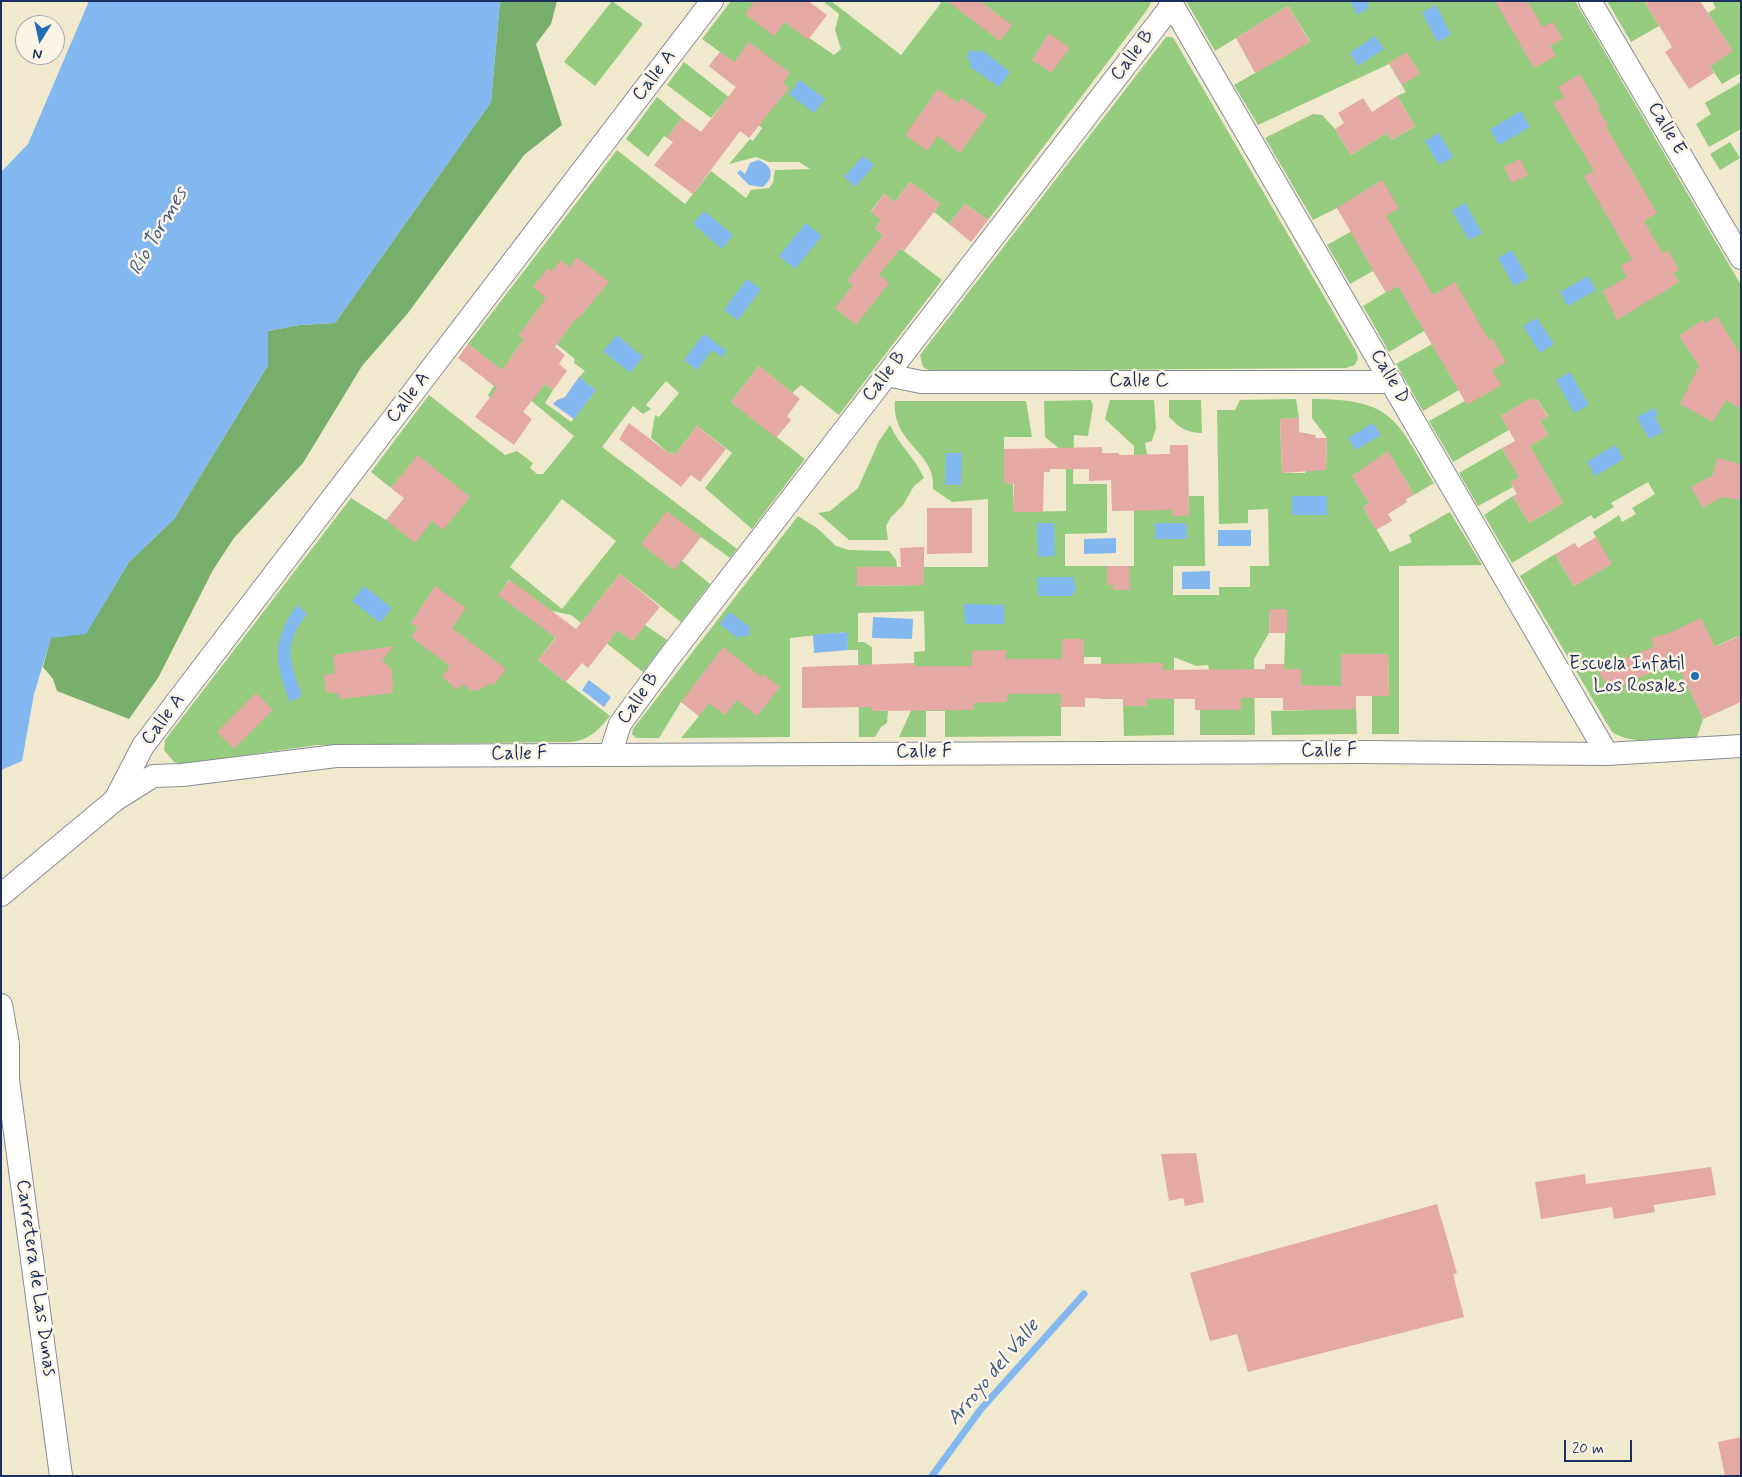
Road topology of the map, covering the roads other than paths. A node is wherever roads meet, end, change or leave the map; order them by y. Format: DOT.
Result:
graph roads {
  1 [pos="712,1"];
  2 [pos="1590,1"];
  3 [pos="1171,3"];
  4 [pos="1741,258"];
  5 [pos="887,375"];
  6 [pos="1392,382"];
  7 [pos="1741,746"];
  8 [pos="1607,754"];
  9 [pos="610,755"];
  10 [pos="115,800"];
  11 [pos="3,896"];
  12 [pos="1,1005"];
  13 [pos="5,1073"];
  14 [pos="61,1476"];
  1 -- 10 [label="street, Calle A"];
  2 -- 4 [label="street, Calle E"];
  3 -- 5 [label="street, Calle B"];
  3 -- 6 [label="street, Calle D"];
  5 -- 6 [label="street, Calle C"];
  5 -- 9 [label="street, Calle B"];
  6 -- 8 [label="street, Calle D"];
  7 -- 8 [label="street, Calle F"];
  8 -- 9 [label="street, Calle F"];
  9 -- 10 [label="street, Calle F"];
  10 -- 11 [label="street"];
  12 -- 13 [label="street, Carretera de Las Dunas"];
  13 -- 14 [label="street, Carretera de Las Dunas"];
}
